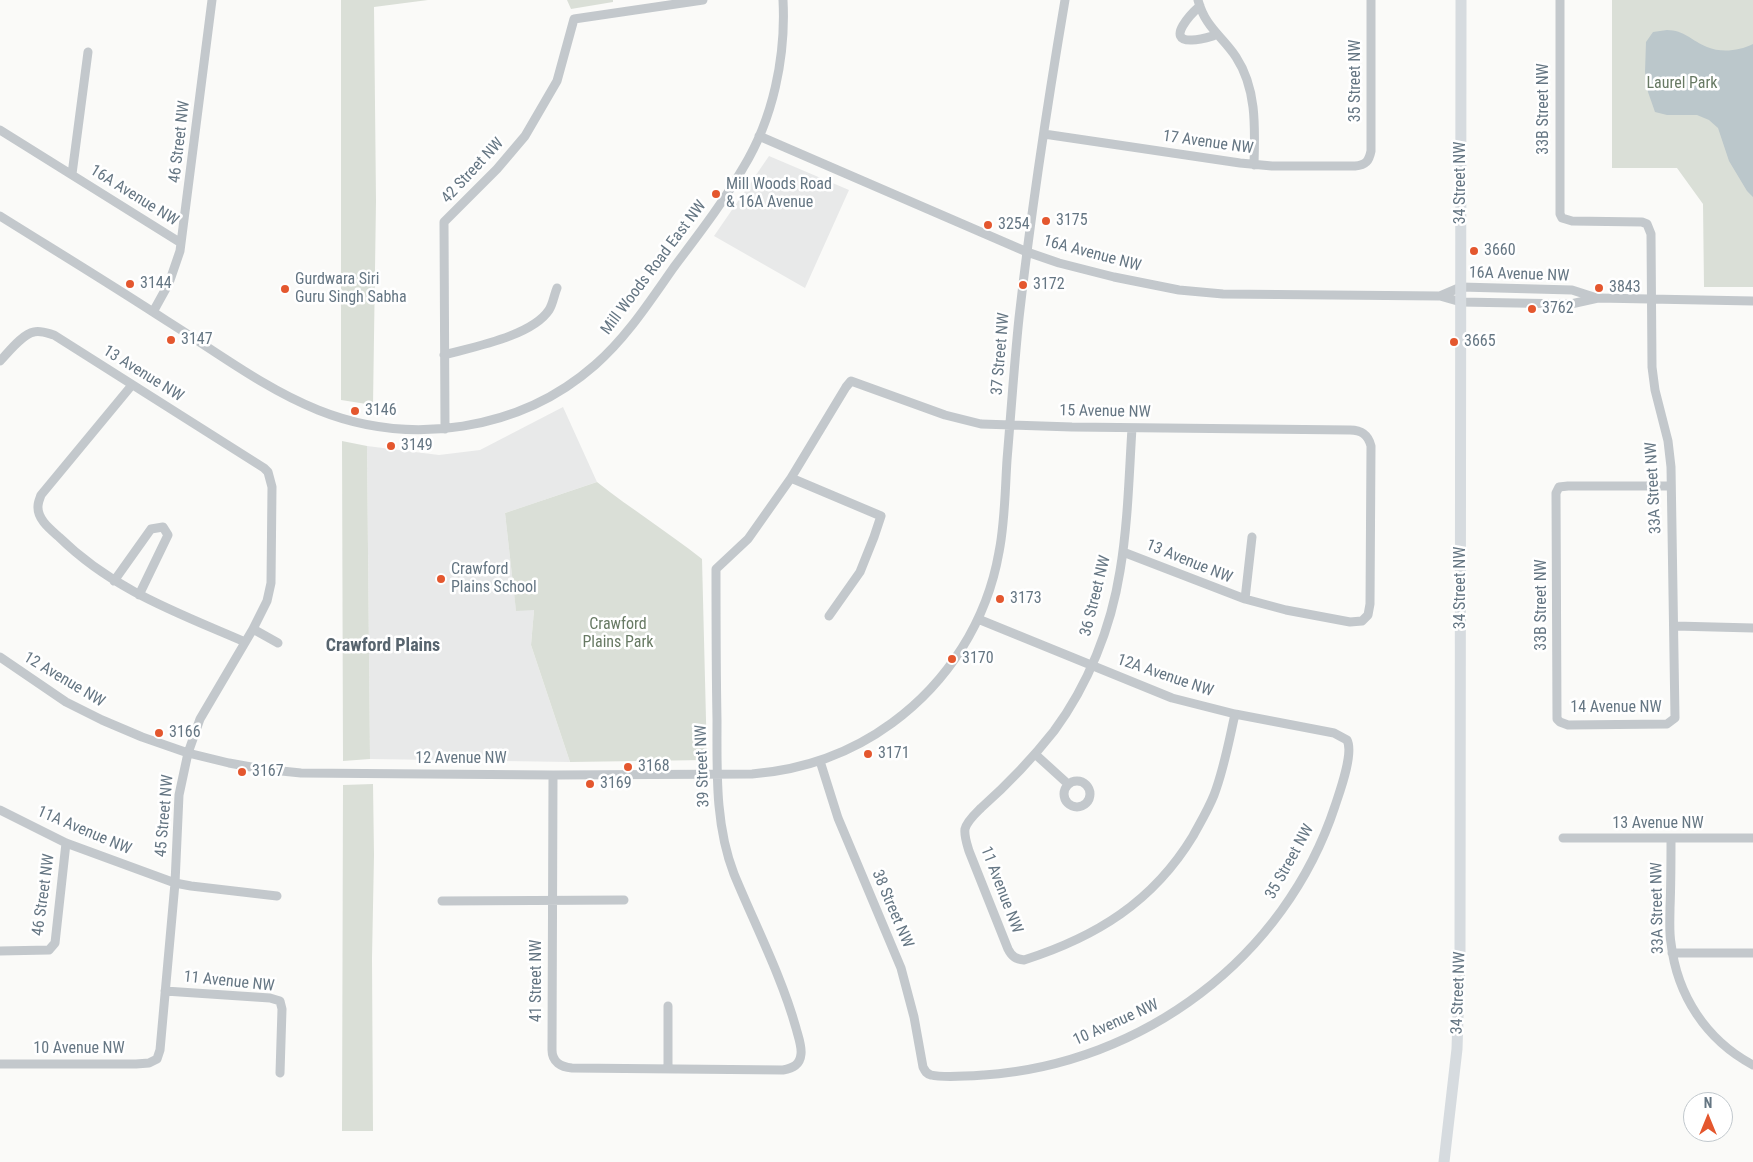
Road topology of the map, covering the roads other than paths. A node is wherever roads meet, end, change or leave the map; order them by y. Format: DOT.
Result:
graph roads {
  1 [pos="212,0"];
  2 [pos="703,0"];
  3 [pos="784,0"];
  4 [pos="1065,0"];
  5 [pos="1371,0"];
  6 [pos="1461,0"];
  7 [pos="1560,0"];
  8 [pos="1199,3"];
  9 [pos="1216,35"];
  10 [pos="88,52"];
  11 [pos="0,130"];
  12 [pos="1044,134"];
  13 [pos="759,136"];
  14 [pos="1368,162"];
  15 [pos="1254,165"];
  16 [pos="72,174"];
  17 [pos="0,216"];
  18 [pos="1647,224"];
  19 [pos="181,243"];
  20 [pos="1026,252"];
  21 [pos="1461,287"];
  22 [pos="557,288"];
  23 [pos="1440,296"];
  24 [pos="1598,298"];
  25 [pos="1652,299"];
  26 [pos="1753,300"];
  27 [pos="1461,302"];
  28 [pos="153,312"];
  29 [pos="444,355"];
  30 [pos="0,361"];
  31 [pos="851,381"];
  32 [pos="132,385"];
  33 [pos="1010,426"];
  34 [pos="1132,428"];
  35 [pos="445,429"];
  36 [pos="269,476"];
  37 [pos="791,478"];
  38 [pos="1671,486"];
  39 [pos="1252,537"];
  40 [pos="1123,552"];
  41 [pos="114,581"];
  42 [pos="139,595"];
  43 [pos="1245,599"];
  44 [pos="829,616"];
  45 [pos="1366,618"];
  46 [pos="978,619"];
  47 [pos="1675,626"];
  48 [pos="253,628"];
  49 [pos="1753,628"];
  50 [pos="245,642"];
  51 [pos="278,644"];
  52 [pos="0,657"];
  53 [pos="1091,666"];
  54 [pos="926,694"];
  55 [pos="1235,714"];
  56 [pos="1560,722"];
  57 [pos="1673,722"];
  58 [pos="1347,740"];
  59 [pos="188,753"];
  60 [pos="1035,754"];
  61 [pos="820,761"];
  62 [pos="553,775"];
  63 [pos="718,775"];
  64 [pos="1068,784"];
  65 [pos="0,810"];
  66 [pos="965,827"];
  67 [pos="1563,838"];
  68 [pos="1753,838"];
  69 [pos="1672,839"];
  70 [pos="66,842"];
  71 [pos="175,883"];
  72 [pos="277,896"];
  73 [pos="552,900"];
  74 [pos="624,900"];
  75 [pos="442,901"];
  76 [pos="0,951"];
  77 [pos="1672,953"];
  78 [pos="1753,953"];
  79 [pos="1219,979"];
  80 [pos="164,991"];
  81 [pos="668,1006"];
  82 [pos="157,1060"];
  83 [pos="0,1064"];
  84 [pos="1753,1065"];
  85 [pos="668,1069"];
  86 [pos="280,1072"];
  87 [pos="925,1072"];
  88 [pos="1444,1162"];
  1 -- 19 [label="street, 46 Street NW"];
  2 -- 29 [label="street, 42 Street NW"];
  3 -- 13 [label="street, Mill Woods Road East NW"];
  4 -- 12 [label="street, 37 Street NW"];
  5 -- 14 [label="street, 35 Street NW"];
  6 -- 21 [label="main road, 34 Street NW"];
  7 -- 18 [label="street, 33B Street NW"];
  8 -- 9 [label="street"];
  8 -- 9 [label="street"];
  9 -- 15 [label="street"];
  10 -- 16 [label="street, 16A Avenue NW"];
  11 -- 16 [label="street, 16A Avenue NW"];
  12 -- 15 [label="street, 17 Avenue NW"];
  12 -- 20 [label="street, 37 Street NW"];
  13 -- 20 [label="street, 16A Avenue NW"];
  13 -- 35 [label="street, Mill Woods Road East NW"];
  14 -- 15 [label="street, 17 Avenue NW"];
  16 -- 19 [label="street, 16A Avenue NW"];
  17 -- 28 [label="street, Mill Woods Road East NW"];
  18 -- 25 [label="street, 33A Street NW"];
  19 -- 28 [label="street, 46 Street NW"];
  20 -- 23 [label="street, 16A Avenue NW"];
  20 -- 33 [label="street, 37 Street NW"];
  21 -- 23 [label="street, 16A Avenue NW"];
  21 -- 24 [label="street, 16A Avenue NW"];
  21 -- 27 [label="main road, 34 Street NW"];
  22 -- 29 [label="street"];
  23 -- 27 [label="street, 16A Avenue NW"];
  24 -- 25 [label="street, 16A Avenue NW"];
  24 -- 27 [label="street, 16A Avenue NW"];
  25 -- 26 [label="street, 16A Avenue NW"];
  25 -- 38 [label="street, 33A Street NW"];
  27 -- 88 [label="main road, 34 Street NW"];
  28 -- 35 [label="street, Mill Woods Road East NW"];
  29 -- 35 [label="street, 42 Street NW"];
  30 -- 32 [label="street, 13 Avenue NW"];
  31 -- 33 [label="street, 15 Avenue NW"];
  31 -- 37 [label="street, 39 Street NW"];
  32 -- 36 [label="street, 13 Avenue NW"];
  32 -- 41 [label="street"];
  33 -- 34 [label="street, 15 Avenue NW"];
  33 -- 46 [label="street, 37 Street NW"];
  34 -- 40 [label="street, 36 Street NW"];
  34 -- 45 [label="street, 15 Avenue NW"];
  36 -- 48 [label="street, 45 Street NW"];
  37 -- 44 [label="street"];
  37 -- 63 [label="street, 39 Street NW"];
  38 -- 47 [label="street, 33A Street NW"];
  38 -- 56 [label="street, 33B Street NW"];
  39 -- 43 [label="street, 13 Avenue NW"];
  40 -- 43 [label="street, 13 Avenue NW"];
  40 -- 53 [label="street, 36 Street NW"];
  41 -- 42 [label="street"];
  41 -- 42 [label="street"];
  42 -- 50 [label="street"];
  43 -- 45 [label="street, 13 Avenue NW"];
  46 -- 53 [label="street, 12A Avenue NW"];
  46 -- 54 [label="street, 37 Street NW"];
  47 -- 49 [label="street"];
  47 -- 57 [label="street, 33A Street NW"];
  48 -- 50 [label="street, 45 Street NW"];
  48 -- 51 [label="street"];
  50 -- 59 [label="street, 45 Street NW"];
  52 -- 59 [label="street, 12 Avenue NW"];
  53 -- 55 [label="street, 12A Avenue NW"];
  53 -- 60 [label="street, 36 Street NW"];
  54 -- 61 [label="street, 12 Avenue NW"];
  55 -- 58 [label="street, 12A Avenue NW"];
  55 -- 66 [label="street, 11 Avenue NW"];
  56 -- 57 [label="street, 14 Avenue NW"];
  58 -- 79 [label="street, 35 Street NW"];
  59 -- 62 [label="street, 12 Avenue NW"];
  59 -- 71 [label="street, 45 Street NW"];
  60 -- 64 [label="street"];
  60 -- 66 [label="street, 36 Street NW"];
  61 -- 63 [label="street, 12 Avenue NW"];
  61 -- 87 [label="street, 38 Street NW"];
  62 -- 63 [label="street, 12 Avenue NW"];
  62 -- 73 [label="street, 41 Street NW"];
  63 -- 85 [label="street, 39 Street NW"];
  65 -- 70 [label="street, 11A Avenue NW"];
  67 -- 69 [label="street, 13 Avenue NW"];
  68 -- 69 [label="street, 13 Avenue NW"];
  69 -- 77 [label="street, 33A Street NW"];
  70 -- 71 [label="street, 11A Avenue NW"];
  70 -- 76 [label="street, 46 Street NW"];
  71 -- 72 [label="street, 11A Avenue NW"];
  71 -- 80 [label="street, 45 Street NW"];
  73 -- 74 [label="street"];
  73 -- 75 [label="street"];
  73 -- 85 [label="street, 41 Street NW"];
  77 -- 78 [label="street"];
  77 -- 84 [label="street, 33A Street NW"];
  79 -- 87 [label="street, 10 Avenue NW"];
  80 -- 82 [label="street, 45 Street NW"];
  80 -- 86 [label="street, 11 Avenue NW"];
  81 -- 85 [label="street"];
  82 -- 83 [label="street, 10 Avenue NW"];
}
